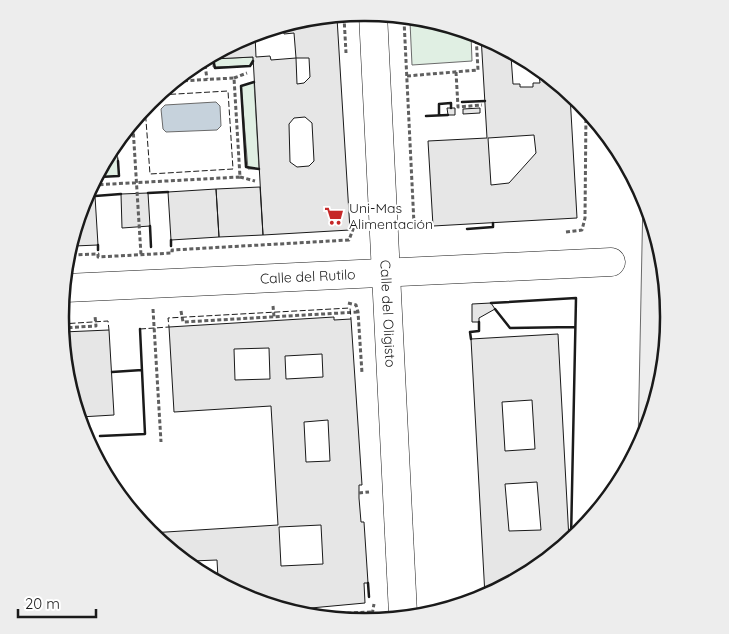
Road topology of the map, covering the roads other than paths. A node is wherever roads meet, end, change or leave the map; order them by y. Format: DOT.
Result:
graph roads {
  1 [pos="373,21"];
  2 [pos="611,262"];
  3 [pos="387,271"];
  4 [pos="70,288"];
  5 [pos="403,610"];
  1 -- 3 [label="street, Calle del Oligisto"];
  2 -- 3 [label="street, Calle del Rutilo"];
  3 -- 4 [label="street, Calle del Rutilo"];
  3 -- 5 [label="street, Calle del Oligisto"];
}
